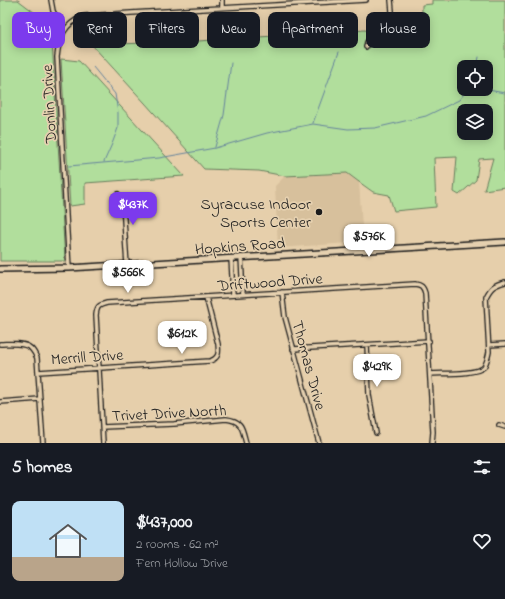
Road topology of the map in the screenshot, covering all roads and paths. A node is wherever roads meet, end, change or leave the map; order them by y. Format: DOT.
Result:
graph roads {
  1 [pos="51,0"];
  2 [pos="222,0"];
  3 [pos="366,0"];
  4 [pos="391,0"];
  5 [pos="222,8"];
  6 [pos="54,12"];
  7 [pos="391,12"];
  8 [pos="65,30"];
  9 [pos="59,48"];
  10 [pos="118,194"];
  11 [pos="505,242"];
  12 [pos="241,257"];
  13 [pos="231,258"];
  14 [pos="127,265"];
  15 [pos="69,268"];
  16 [pos="0,269"];
  17 [pos="505,282"];
  18 [pos="282,292"];
  19 [pos="243,294"];
  20 [pos="234,295"];
  21 [pos="206,296"];
  22 [pos="428,341"];
  23 [pos="0,344"];
  24 [pos="505,344"];
  25 [pos="367,345"];
  26 [pos="489,345"];
  27 [pos="293,349"];
  28 [pos="99,367"];
  29 [pos="38,372"];
  30 [pos="430,374"];
  31 [pos="40,399"];
  32 [pos="0,402"];
  33 [pos="499,425"];
  34 [pos="505,427"];
  35 [pos="102,428"];
  36 [pos="376,433"];
  37 [pos="43,443"];
  38 [pos="103,443"];
  39 [pos="246,443"];
  40 [pos="319,443"];
  41 [pos="432,443"];
  1 -- 6 [label="street"];
  2 -- 5 [label="street"];
  3 -- 5 [label="street"];
  4 -- 7 [label="street"];
  5 -- 8 [label="street"];
  9 -- 15 [label="street, Donlin Drive"];
  10 -- 14 [label="street"];
  11 -- 12 [label="street, Hopkins Road"];
  12 -- 13 [label="street, Hopkins Road"];
  12 -- 19 [label="street"];
  13 -- 14 [label="street, Hopkins Road"];
  13 -- 20 [label="street"];
  14 -- 15 [label="street, Hopkins Road"];
  15 -- 16 [label="street, Hopkins Road"];
  17 -- 26 [label="street"];
  18 -- 19 [label="street, Driftwood Drive"];
  18 -- 22 [label="street, Driftwood Drive"];
  18 -- 27 [label="street, Thomas Drive"];
  19 -- 20 [label="street, Driftwood Drive"];
  20 -- 21 [label="street, Driftwood Drive"];
  21 -- 28 [label="street, Driftwood Drive"];
  21 -- 28 [label="street, Merrill Drive"];
  22 -- 25 [label="street"];
  22 -- 30 [label="street, Driftwood Drive"];
  23 -- 29 [label="street"];
  24 -- 26 [label="street"];
  25 -- 27 [label="street"];
  25 -- 36 [label="street"];
  26 -- 30 [label="street"];
  27 -- 40 [label="street, Thomas Drive"];
  28 -- 29 [label="street, Merrill Drive"];
  28 -- 35 [label="street, Driftwood Drive"];
  29 -- 31 [label="street"];
  30 -- 41 [label="street, Driftwood Drive"];
  31 -- 32 [label="street"];
  31 -- 37 [label="street"];
  33 -- 34 [label="street"];
  35 -- 38 [label="street, Driftwood Drive"];
  35 -- 39 [label="street, Trivet Drive North"];
}
